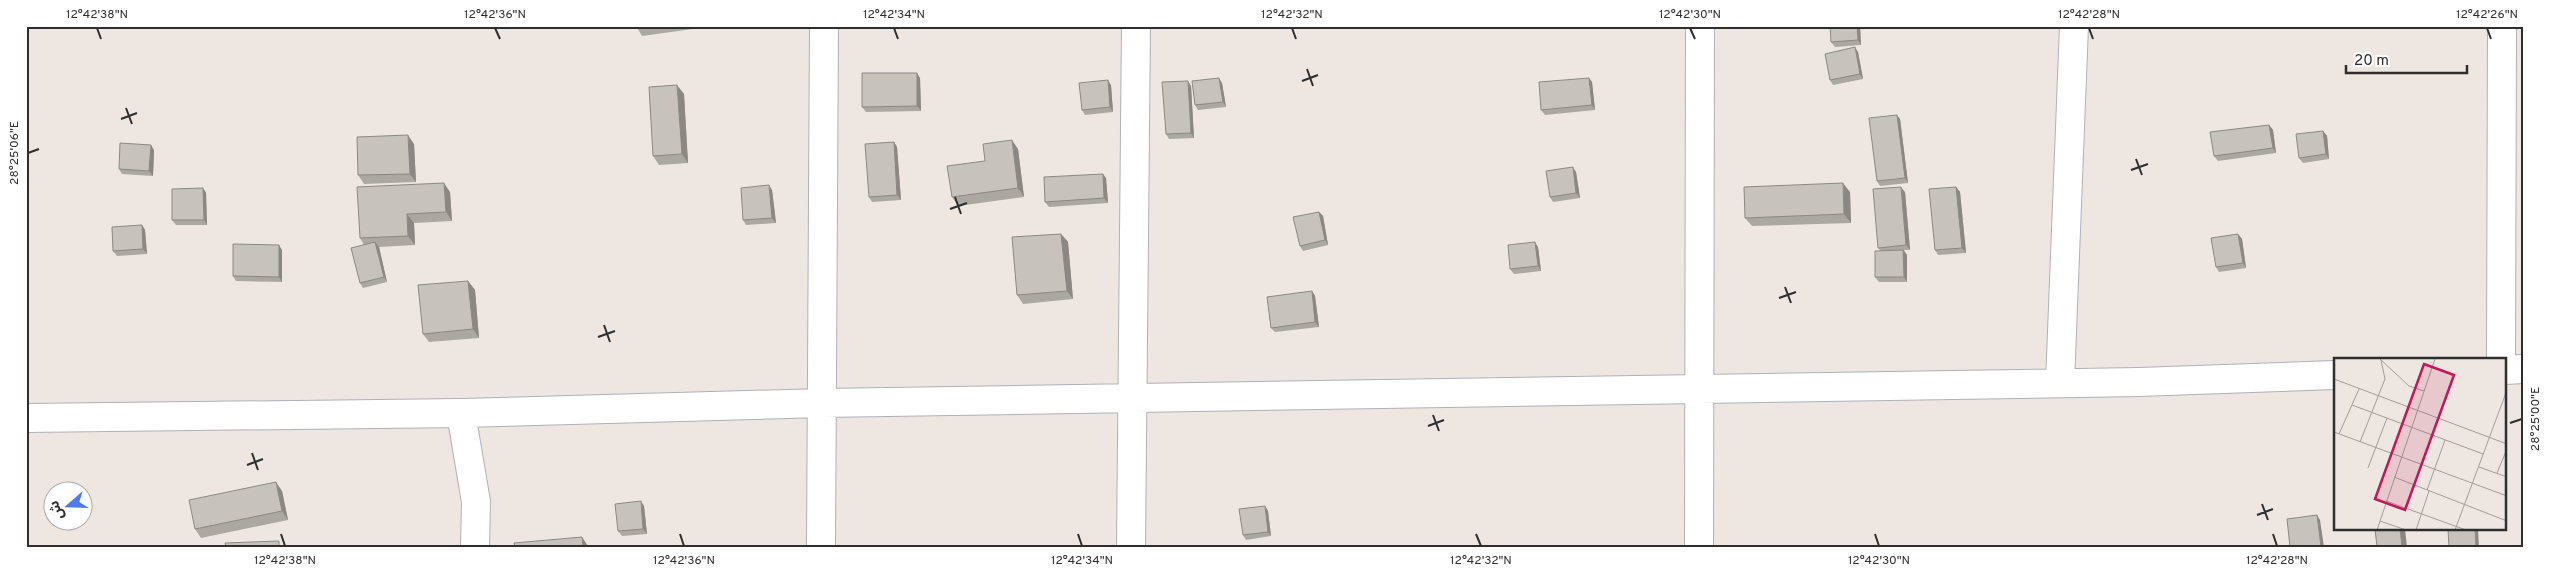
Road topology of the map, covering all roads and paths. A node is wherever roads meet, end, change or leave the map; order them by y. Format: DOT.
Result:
graph roads {
  1 [pos="824,26"];
  2 [pos="1136,26"];
  3 [pos="1700,26"];
  4 [pos="2074,26"];
  5 [pos="2502,26"];
  6 [pos="2501,358"];
  7 [pos="2523,369"];
  8 [pos="2506,370"];
  9 [pos="2334,375"];
  10 [pos="2060,383"];
  11 [pos="1700,389"];
  12 [pos="1134,398"];
  13 [pos="823,403"];
  14 [pos="460,413"];
  15 [pos="26,418"];
  16 [pos="476,547"];
  17 [pos="821,547"];
  18 [pos="1131,547"];
  19 [pos="1699,547"];
  1 -- 13 [label="street"];
  2 -- 12 [label="street"];
  3 -- 11 [label="street"];
  4 -- 10 [label="street"];
  5 -- 6 [label="street"];
  7 -- 8 [label="street"];
  9 -- 10 [label="street"];
  10 -- 11 [label="street"];
  11 -- 12 [label="street"];
  11 -- 19 [label="street"];
  12 -- 13 [label="street"];
  12 -- 18 [label="street"];
  13 -- 14 [label="street"];
  13 -- 17 [label="street"];
  14 -- 15 [label="street"];
  14 -- 16 [label="street"];
}
